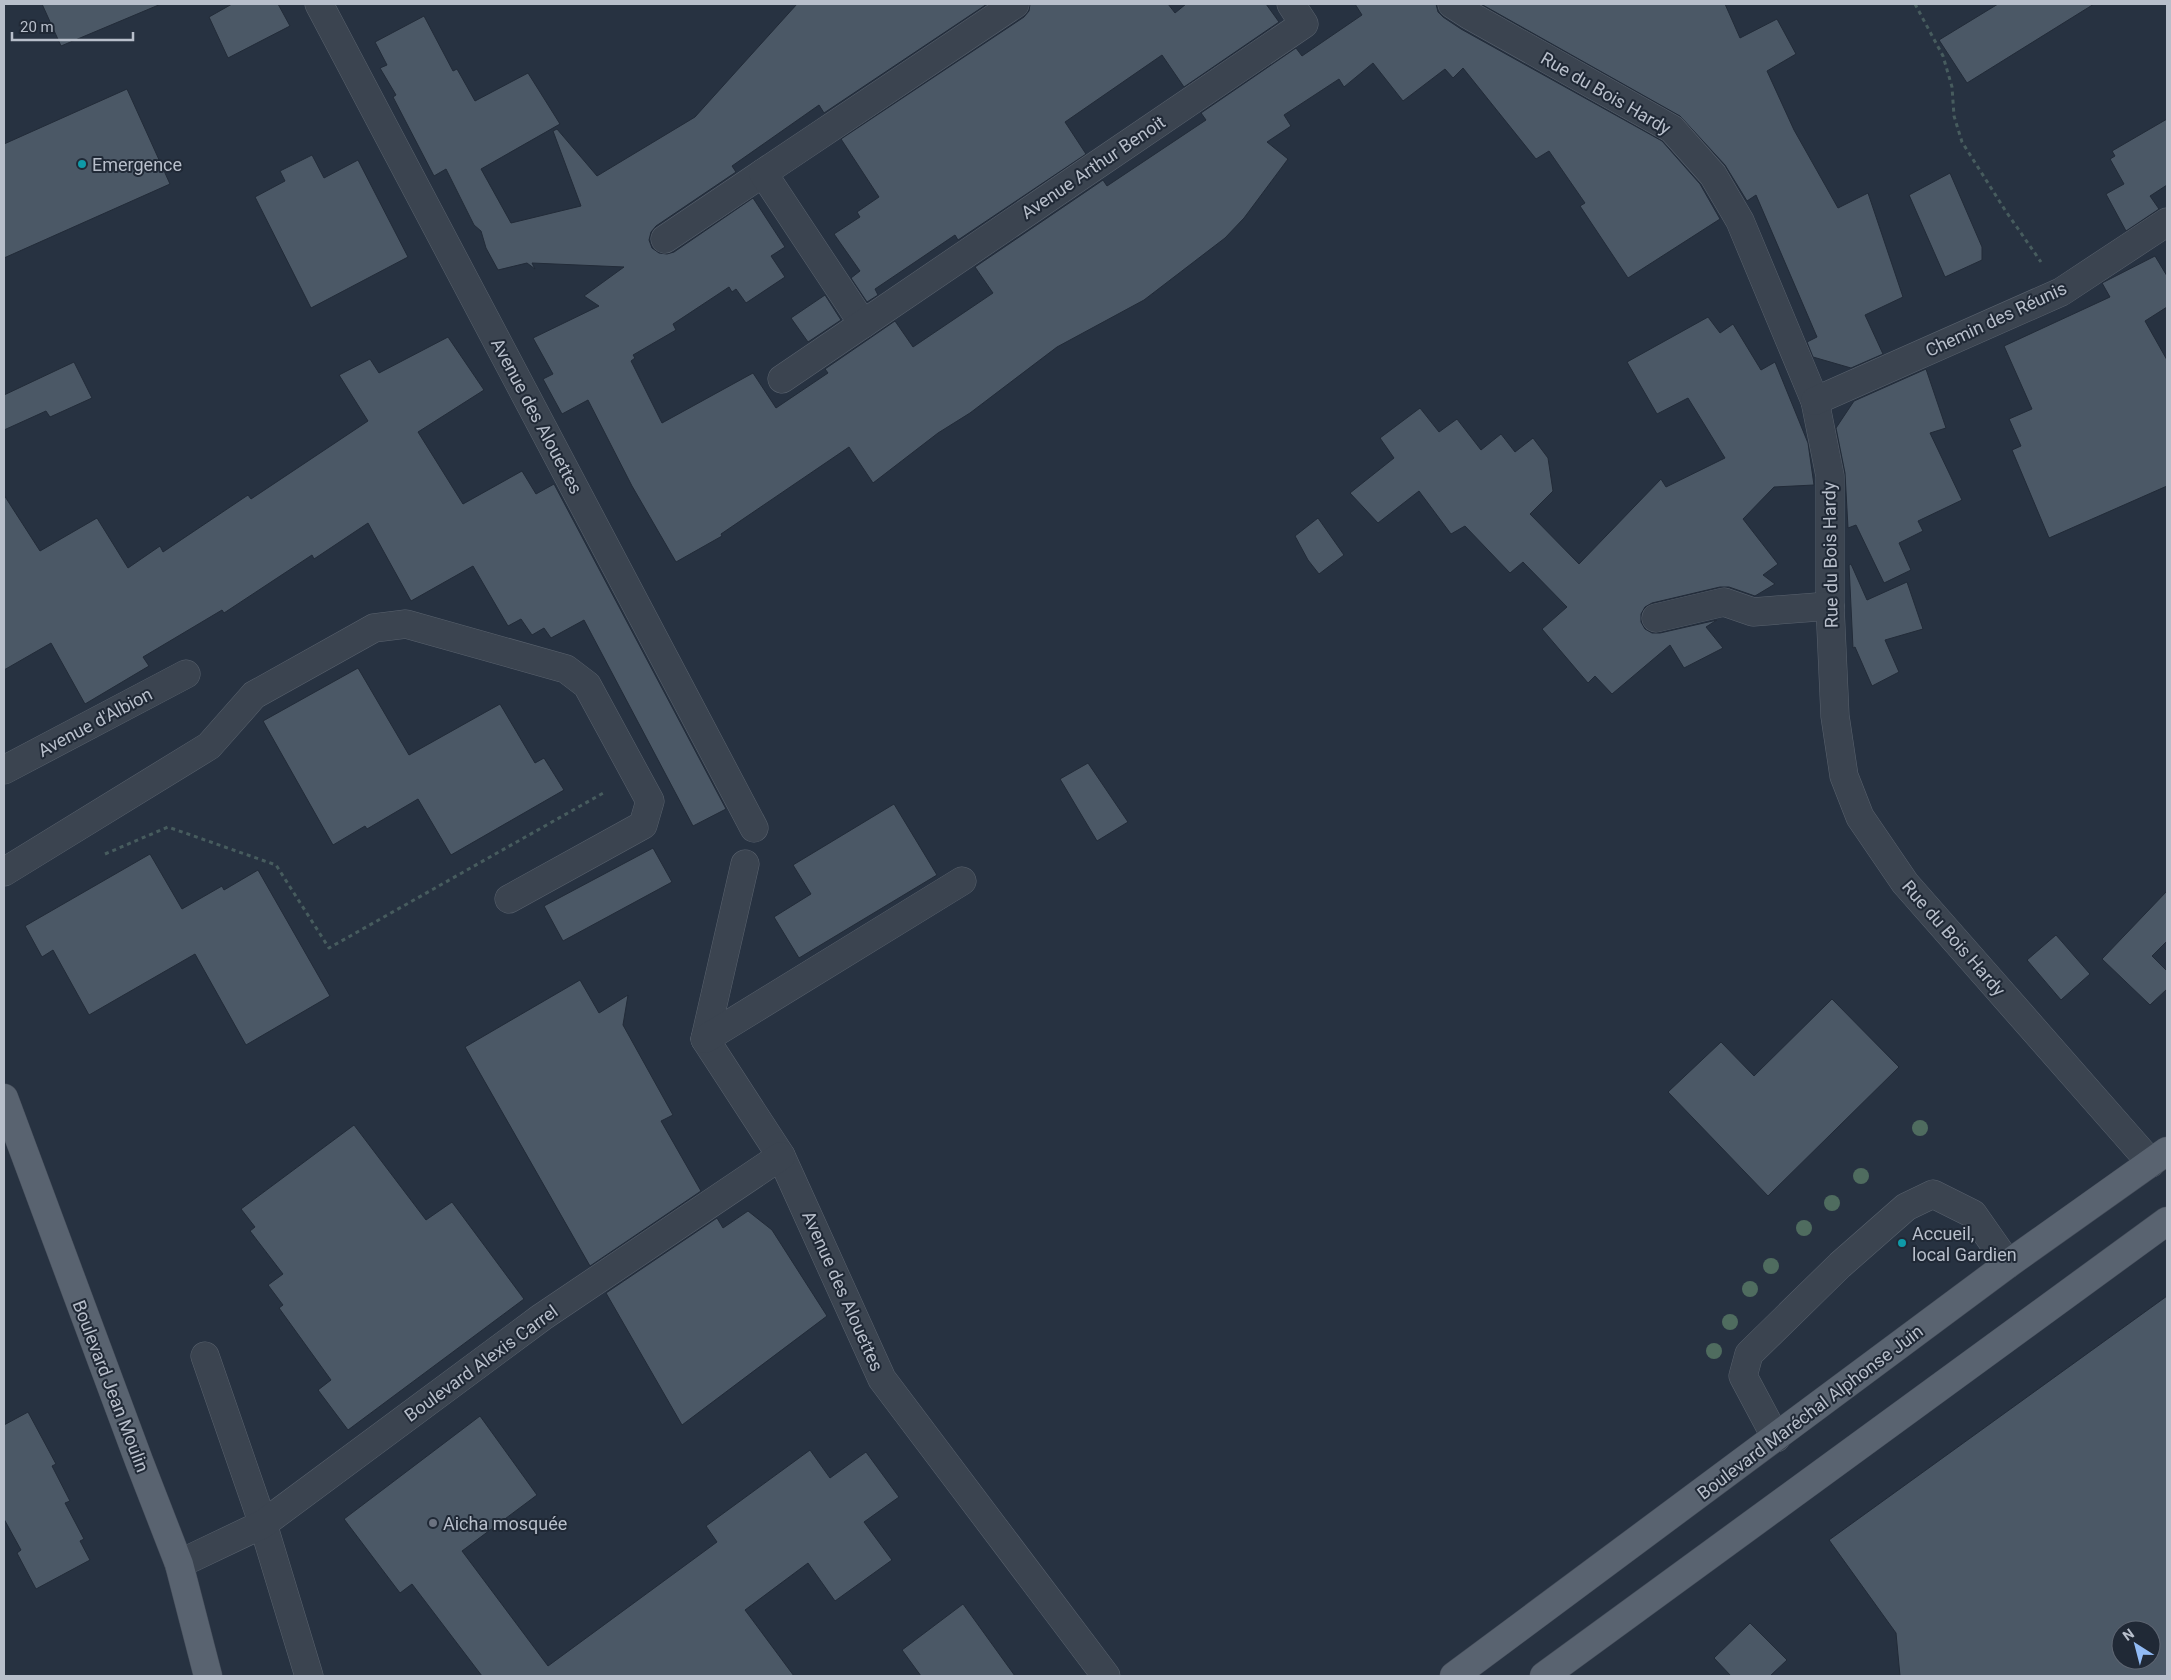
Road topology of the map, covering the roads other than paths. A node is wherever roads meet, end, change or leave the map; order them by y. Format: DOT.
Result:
graph roads {
  1 [pos="319,4"];
  2 [pos="1015,4"];
  3 [pos="1291,4"];
  4 [pos="1452,4"];
  5 [pos="763,173"];
  6 [pos="2167,222"];
  7 [pos="665,239"];
  8 [pos="863,324"];
  9 [pos="782,379"];
  10 [pos="1816,401"];
  11 [pos="1830,606"];
  12 [pos="1656,618"];
  13 [pos="186,674"];
  14 [pos="4,770"];
  15 [pos="754,828"];
  16 [pos="745,864"];
  17 [pos="4,872"];
  18 [pos="962,881"];
  19 [pos="509,899"];
  20 [pos="705,1039"];
  21 [pos="5,1106"];
  22 [pos="781,1156"];
  23 [pos="2159,1157"];
  24 [pos="2167,1221"];
  25 [pos="2008,1264"];
  26 [pos="205,1356"];
  27 [pos="1776,1438"];
  28 [pos="263,1524"];
  29 [pos="179,1564"];
  30 [pos="208,1676"];
  31 [pos="309,1676"];
  32 [pos="1106,1676"];
  33 [pos="1454,1676"];
  34 [pos="1544,1676"];
  1 -- 15 [label="street, Avenue des Alouettes"];
  2 -- 5 [label="street"];
  3 -- 8 [label="street, Avenue Arthur Benoit"];
  4 -- 10 [label="street, Rue du Bois Hardy"];
  5 -- 7 [label="street"];
  5 -- 8 [label="street"];
  6 -- 10 [label="street, Chemin des Réunis"];
  8 -- 9 [label="street, Avenue Arthur Benoit"];
  10 -- 11 [label="street, Rue du Bois Hardy"];
  11 -- 12 [label="street"];
  11 -- 23 [label="street, Rue du Bois Hardy"];
  13 -- 14 [label="street, Avenue d'Albion"];
  16 -- 20 [label="street"];
  17 -- 19 [label="street"];
  18 -- 20 [label="street"];
  20 -- 22 [label="street, Avenue des Alouettes"];
  21 -- 29 [label="main road, Boulevard Jean Moulin"];
  22 -- 28 [label="street, Boulevard Alexis Carrel"];
  22 -- 32 [label="street, Avenue des Alouettes"];
  23 -- 25 [label="main road, Boulevard Maréchal Alphonse Juin"];
  24 -- 34 [label="main road"];
  25 -- 27 [label="main road, Boulevard Maréchal Alphonse Juin"];
  25 -- 27 [label="street"];
  26 -- 28 [label="street"];
  27 -- 33 [label="main road, Boulevard Maréchal Alphonse Juin"];
  28 -- 29 [label="street, Boulevard Alexis Carrel"];
  28 -- 31 [label="street"];
  29 -- 30 [label="main road, Boulevard Jean Moulin"];
}
